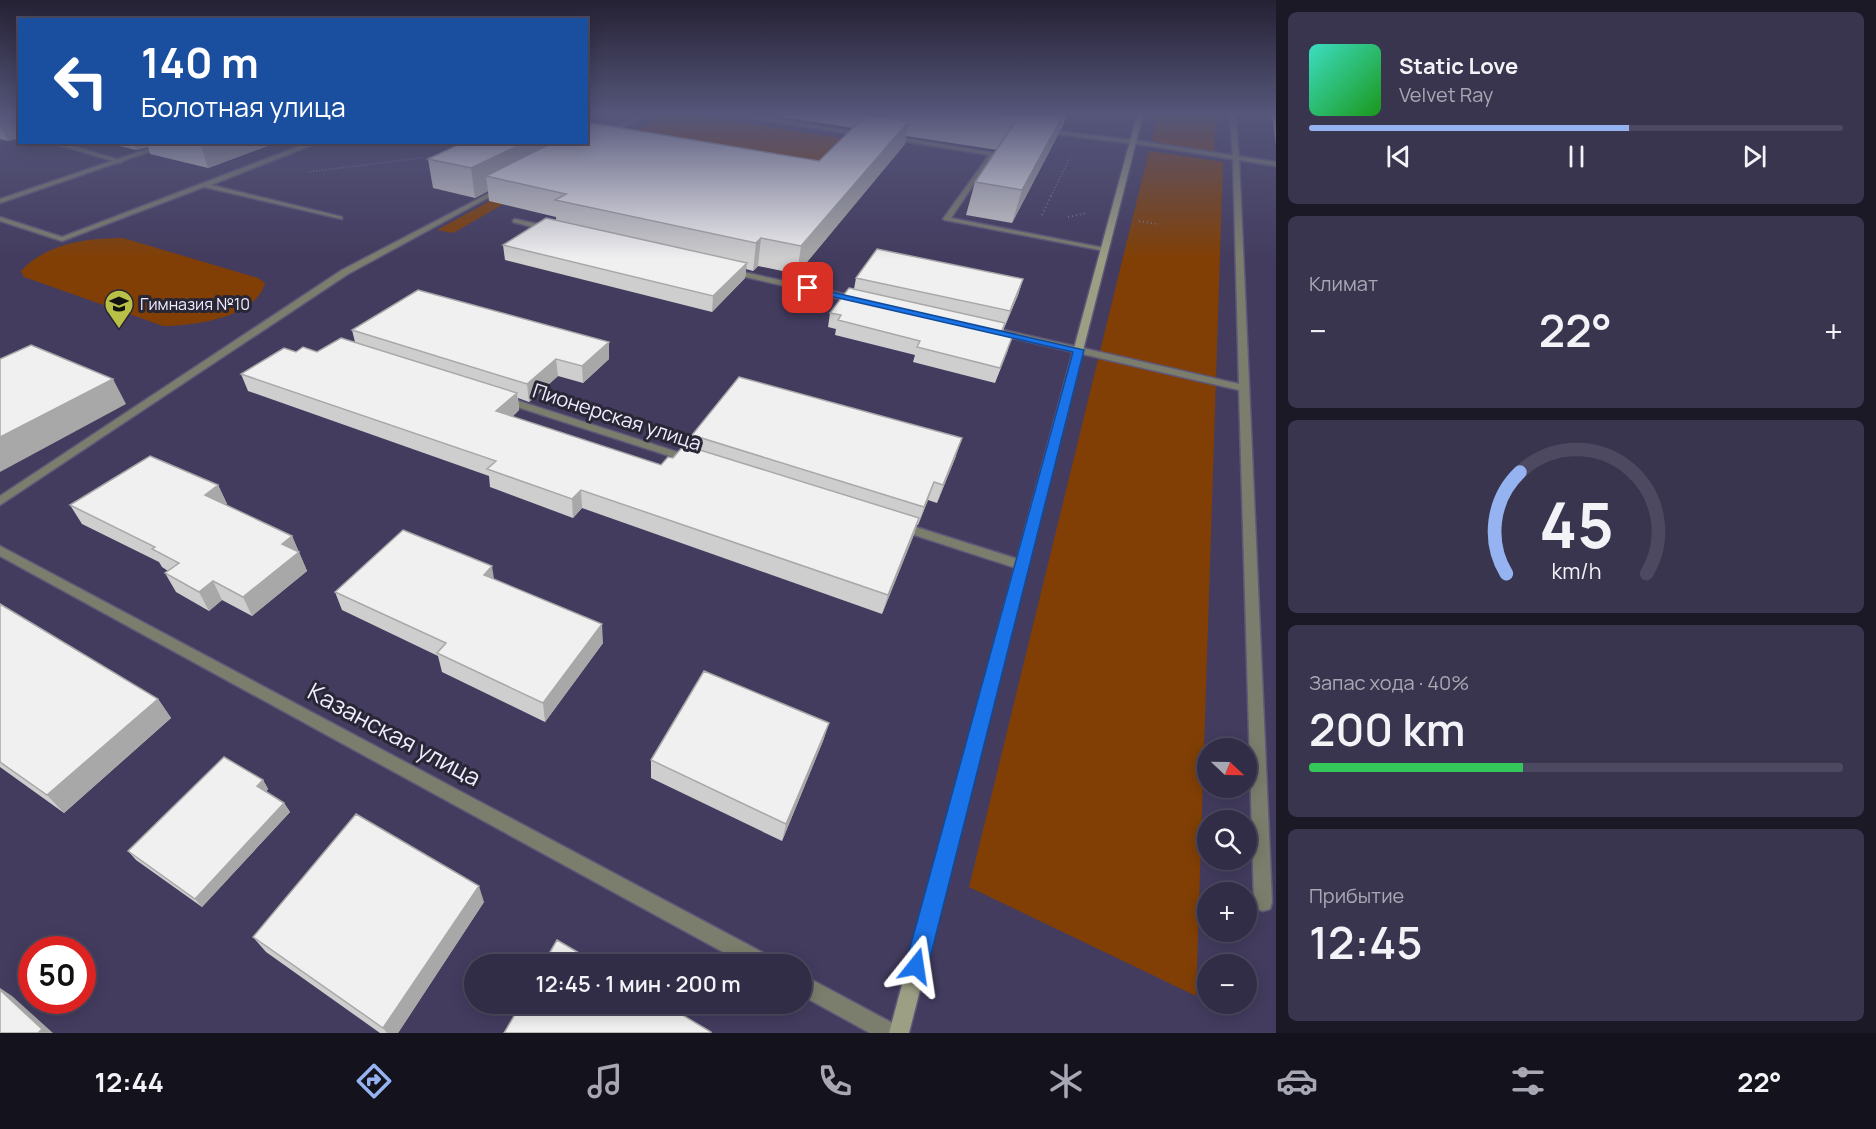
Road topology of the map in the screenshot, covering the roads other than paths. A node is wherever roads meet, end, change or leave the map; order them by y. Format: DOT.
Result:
graph roads {
  1 [pos="113,163"];
  2 [pos="261,163"];
  3 [pos="986,163"];
  4 [pos="1127,163"];
  5 [pos="1236,163"];
  6 [pos="204,185"];
  7 [pos="508,186"];
  8 [pos="0,201"];
  9 [pos="340,218"];
  10 [pos="0,219"];
  11 [pos="515,221"];
  12 [pos="561,232"];
  13 [pos="1105,249"];
  14 [pos="722,269"];
  15 [pos="872,303"];
  16 [pos="975,326"];
  17 [pos="1078,350"];
  18 [pos="1244,388"];
  19 [pos="487,394"];
  20 [pos="703,464"];
  21 [pos="0,501"];
  22 [pos="885,522"];
  23 [pos="0,550"];
  24 [pos="1022,565"];
  25 [pos="1263,902"];
  26 [pos="746,954"];
  27 [pos="812,990"];
  28 [pos="891,1033"];
  29 [pos="899,1033"];
  1 -- 8 [label="street"];
  2 -- 6 [label="street"];
  3 -- 13 [label="street"];
  4 -- 13 [label="main road"];
  5 -- 18 [label="street"];
  6 -- 9 [label="street"];
  6 -- 10 [label="street"];
  7 -- 21 [label="street"];
  11 -- 12 [label="street"];
  13 -- 17 [label="main road"];
  14 -- 15 [label="street"];
  16 -- 17 [label="street"];
  17 -- 18 [label="street"];
  17 -- 24 [label="main road"];
  18 -- 25 [label="street"];
  19 -- 20 [label="street, Пионерская улица"];
  22 -- 24 [label="street"];
  23 -- 26 [label="street, Казанская улица"];
  24 -- 29 [label="main road"];
  27 -- 28 [label="street"];
}
